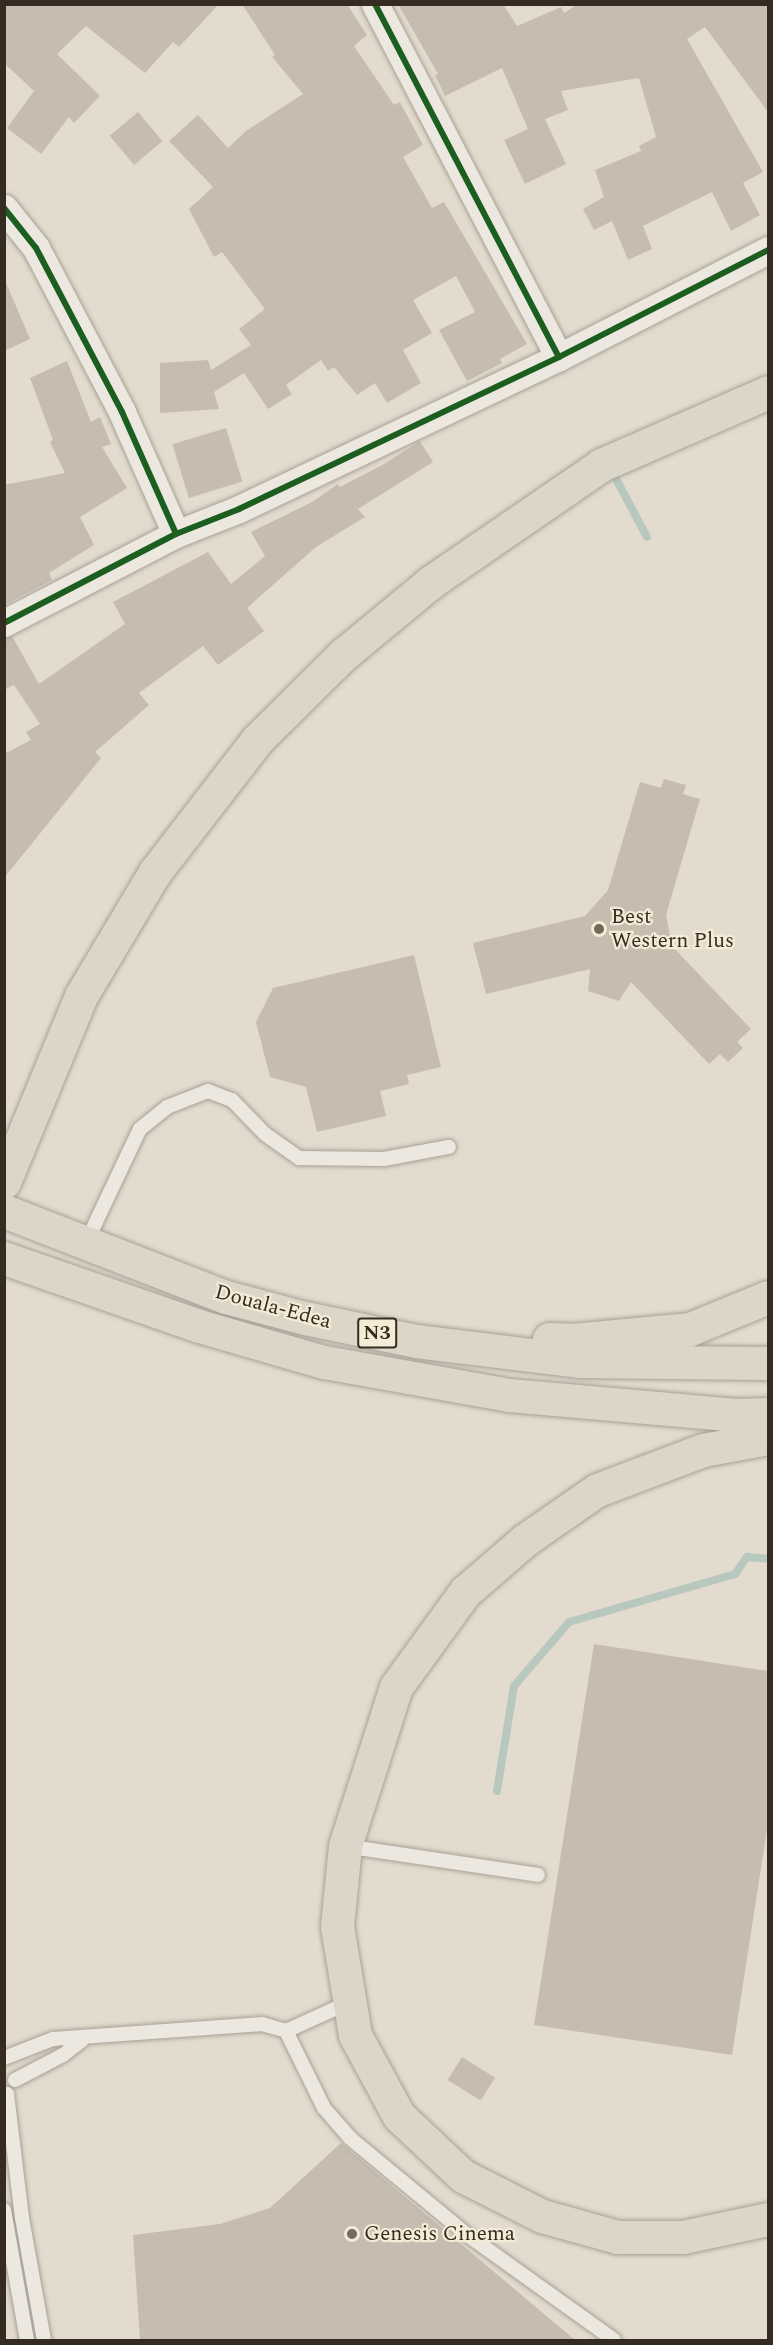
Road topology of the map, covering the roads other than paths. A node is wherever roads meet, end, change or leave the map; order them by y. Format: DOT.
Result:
graph roads {
  1 [pos="375,4"];
  2 [pos="4,208"];
  3 [pos="768,250"];
  4 [pos="559,357"];
  5 [pos="768,392"];
  6 [pos="176,534"];
  7 [pos="4,623"];
  8 [pos="449,1147"];
  9 [pos="9,1168"];
  10 [pos="4,1211"];
  11 [pos="93,1248"];
  12 [pos="4,1258"];
  13 [pos="768,1297"];
  14 [pos="768,1364"];
  15 [pos="768,1414"];
  16 [pos="768,1438"];
  17 [pos="345,1846"];
  18 [pos="538,1875"];
  19 [pos="350,2002"];
  20 [pos="286,2031"];
  21 [pos="81,2040"];
  22 [pos="4,2059"];
  23 [pos="15,2080"];
  24 [pos="6,2094"];
  25 [pos="4,2210"];
  26 [pos="768,2219"];
  27 [pos="27,2340"];
  28 [pos="44,2340"];
  29 [pos="614,2340"];
  1 -- 4 [label="street"];
  2 -- 6 [label="street"];
  3 -- 4 [label="street"];
  4 -- 6 [label="street"];
  5 -- 9 [label="highway"];
  6 -- 7 [label="street"];
  8 -- 11 [label="lane"];
  10 -- 11 [label="highway, Douala-Edea / N3"];
  11 -- 13 [label="highway"];
  11 -- 14 [label="highway, Douala-Edea / N3"];
  12 -- 15 [label="highway, Douala-Edea / N3"];
  16 -- 17 [label="highway"];
  17 -- 18 [label="lane"];
  17 -- 19 [label="highway"];
  19 -- 20 [label="lane"];
  19 -- 26 [label="highway"];
  20 -- 21 [label="lane"];
  20 -- 29 [label="lane"];
  21 -- 22 [label="lane"];
  21 -- 23 [label="lane"];
  22 -- 23 [label="lane"];
  23 -- 24 [label="lane"];
  24 -- 28 [label="lane"];
  25 -- 27 [label="lane"];
}
